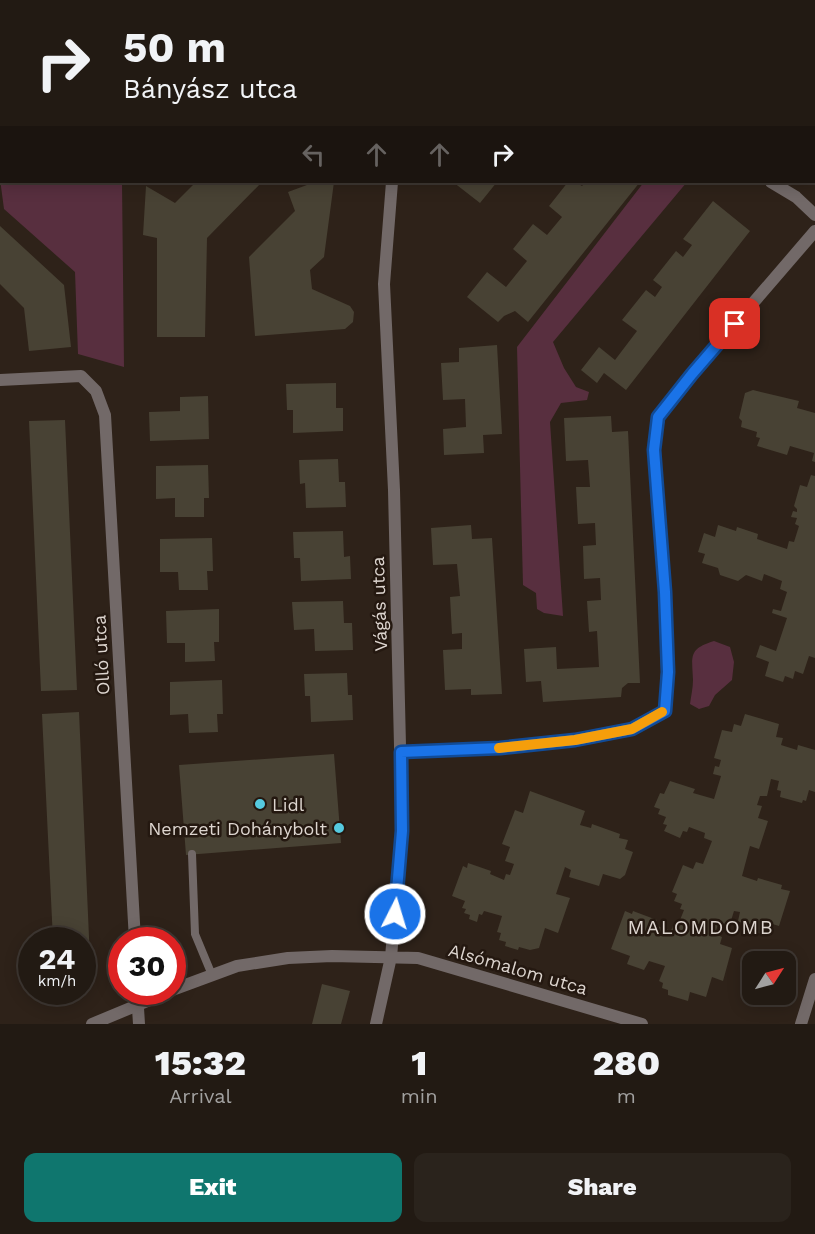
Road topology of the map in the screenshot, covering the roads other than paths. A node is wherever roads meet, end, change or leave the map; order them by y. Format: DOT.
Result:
graph roads {
  1 [pos="392,183"];
  2 [pos="773,183"];
  3 [pos="815,215"];
  4 [pos="815,231"];
  5 [pos="0,380"];
  6 [pos="401,752"];
  7 [pos="192,854"];
  8 [pos="134,927"];
  9 [pos="391,957"];
  10 [pos="212,975"];
  11 [pos="815,979"];
  12 [pos="186,985"];
  13 [pos="125,1005"];
  14 [pos="138,1005"];
  15 [pos="92,1024"];
  16 [pos="139,1024"];
  17 [pos="376,1024"];
  18 [pos="642,1024"];
  19 [pos="801,1024"];
  1 -- 6 [label="street, Vágás utca"];
  2 -- 3 [label="street"];
  4 -- 6 [label="street"];
  5 -- 8 [label="street, Olló utca"];
  6 -- 9 [label="street, Vágás utca"];
  7 -- 10 [label="lane"];
  9 -- 10 [label="street, Alsómalom utca"];
  9 -- 17 [label="street, Vágás utca"];
  9 -- 18 [label="street, Alsómalom utca"];
  10 -- 12 [label="street, Alsómalom utca"];
  11 -- 19 [label="street"];
  13 -- 15 [label="street, Alsómalom utca"];
  14 -- 16 [label="street"];
}
